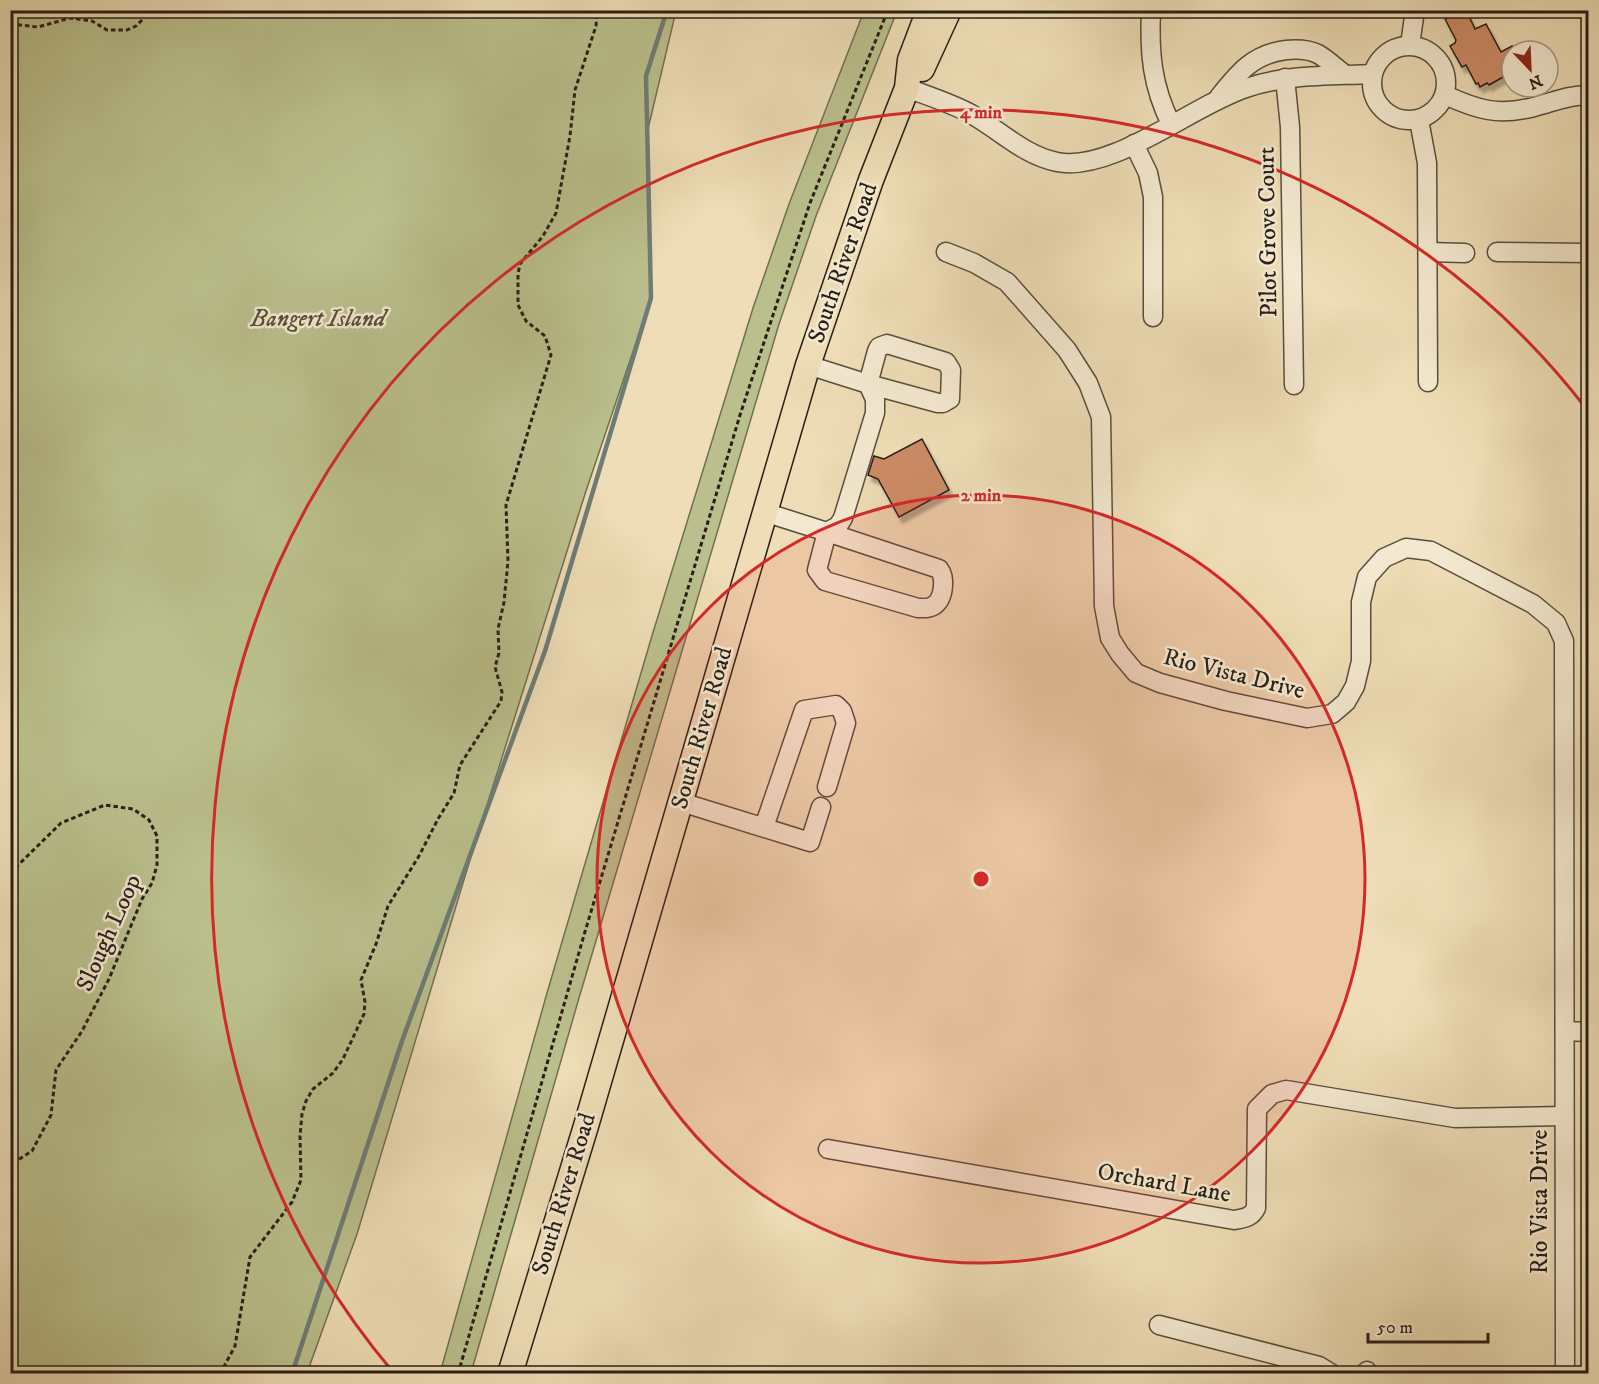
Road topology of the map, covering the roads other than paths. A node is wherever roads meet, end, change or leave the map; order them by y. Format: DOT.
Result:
graph roads {
  1 [pos="929,10"];
  2 [pos="949,10"];
  3 [pos="1152,10"];
  4 [pos="1415,10"];
  5 [pos="1410,45"];
  6 [pos="1344,74"];
  7 [pos="1372,74"];
  8 [pos="1285,78"];
  9 [pos="907,88"];
  10 [pos="1444,95"];
  11 [pos="1588,95"];
  12 [pos="1217,99"];
  13 [pos="1419,120"];
  14 [pos="1171,124"];
  15 [pos="1134,144"];
  16 [pos="946,252"];
  17 [pos="1428,252"];
  18 [pos="1497,252"];
  19 [pos="1465,253"];
  20 [pos="1588,253"];
  21 [pos="1153,317"];
  22 [pos="808,365"];
  23 [pos="1428,382"];
  24 [pos="868,384"];
  25 [pos="1294,385"];
  26 [pos="764,512"];
  27 [pos="827,532"];
  28 [pos="827,787"];
  29 [pos="681,801"];
  30 [pos="821,807"];
  31 [pos="764,827"];
  32 [pos="1565,1031"];
  33 [pos="1588,1032"];
  34 [pos="1564,1116"];
  35 [pos="828,1149"];
  36 [pos="1159,1325"];
  37 [pos="510,1374"];
  38 [pos="1332,1374"];
  39 [pos="1565,1374"];
  1 -- 9 [label="main road, South River Road"];
  2 -- 9 [label="main road, South River Road"];
  3 -- 14 [label="street"];
  4 -- 5 [label="street"];
  5 -- 7 [label="street"];
  5 -- 10 [label="street"];
  6 -- 7 [label="street"];
  6 -- 8 [label="street"];
  6 -- 12 [label="street"];
  7 -- 13 [label="street"];
  8 -- 12 [label="street"];
  8 -- 25 [label="street, Pilot Grove Court"];
  9 -- 15 [label="street"];
  9 -- 22 [label="main road, South River Road"];
  10 -- 11 [label="street"];
  10 -- 13 [label="street"];
  12 -- 14 [label="street"];
  13 -- 17 [label="street"];
  14 -- 15 [label="street"];
  15 -- 21 [label="street"];
  16 -- 32 [label="street, Rio Vista Drive"];
  17 -- 19 [label="street"];
  17 -- 23 [label="street"];
  18 -- 20 [label="street"];
  22 -- 24 [label="street"];
  22 -- 26 [label="main road, South River Road"];
  24 -- 24 [label="street"];
  24 -- 27 [label="street"];
  26 -- 27 [label="street"];
  26 -- 29 [label="main road, South River Road"];
  27 -- 27 [label="street"];
  28 -- 31 [label="street"];
  29 -- 31 [label="street"];
  29 -- 37 [label="main road, South River Road"];
  30 -- 31 [label="street"];
  32 -- 33 [label="street"];
  32 -- 34 [label="street, Rio Vista Drive"];
  34 -- 35 [label="street, Orchard Lane"];
  34 -- 39 [label="street, Rio Vista Drive"];
  36 -- 38 [label="street"];
}
